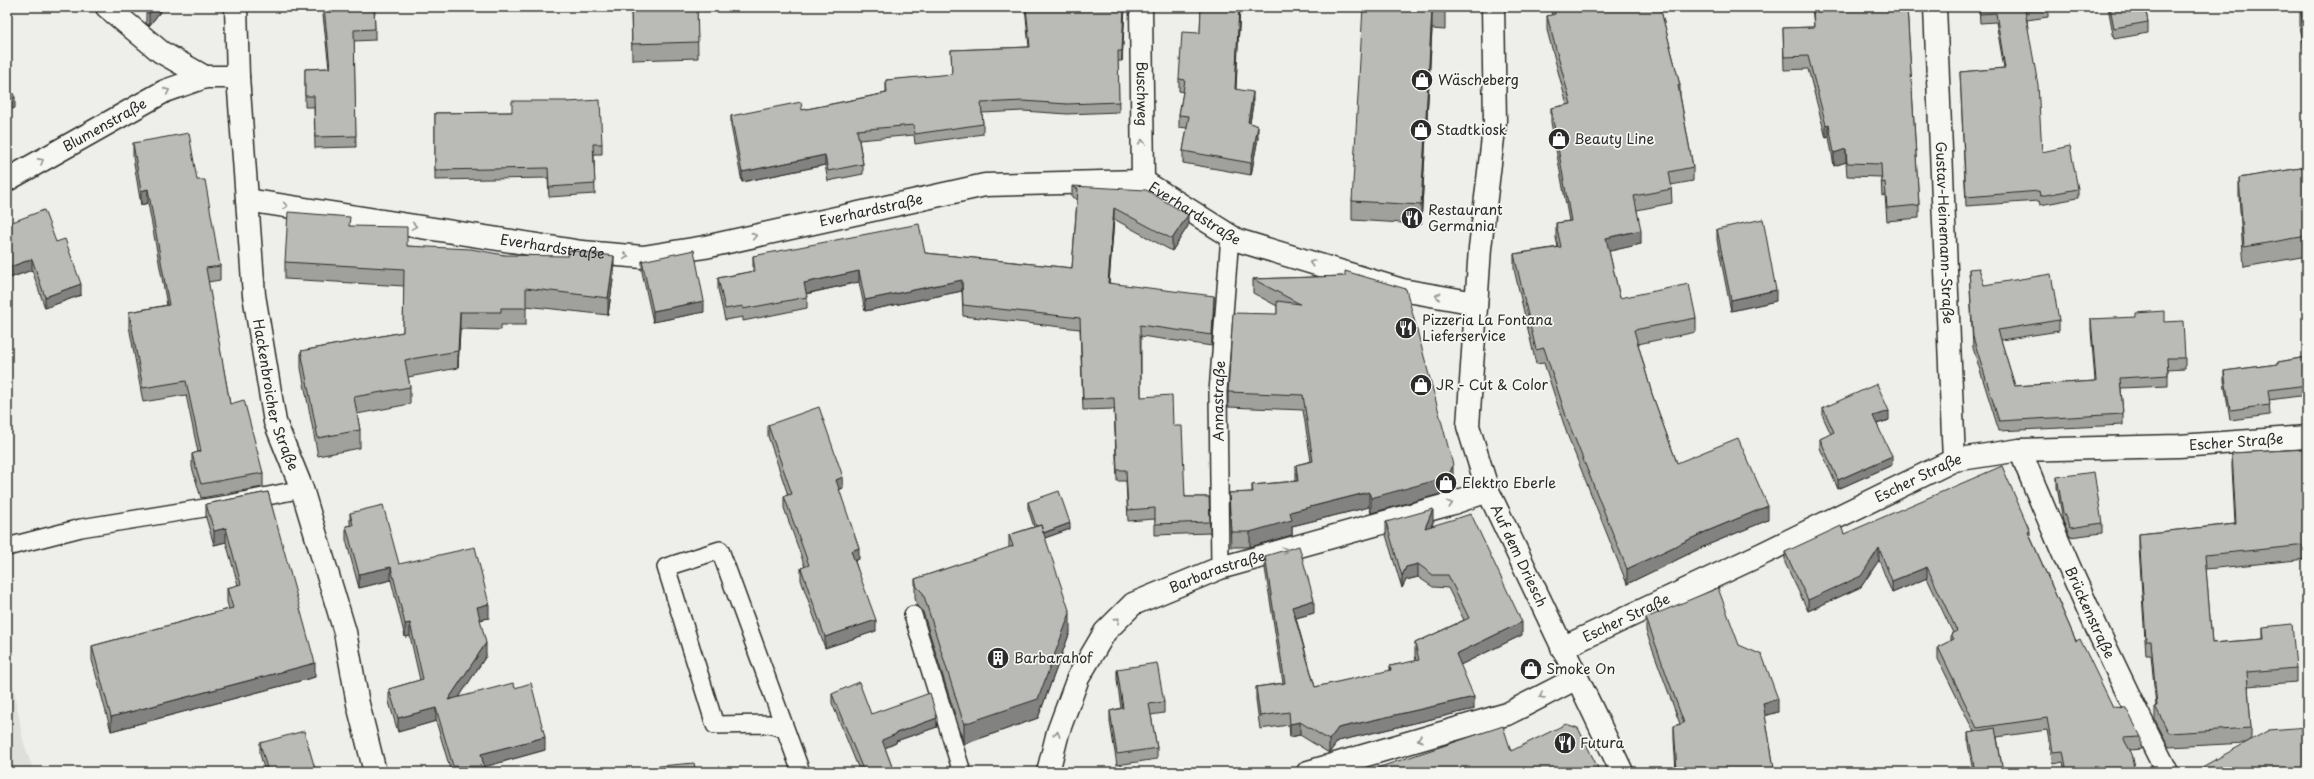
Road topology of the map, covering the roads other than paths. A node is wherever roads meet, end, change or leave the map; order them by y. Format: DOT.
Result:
graph roads {
  1 [pos="107,7"];
  2 [pos="236,7"];
  3 [pos="1141,7"];
  4 [pos="1493,7"];
  5 [pos="1934,7"];
  6 [pos="205,77"];
  7 [pos="238,77"];
  8 [pos="7,180"];
  9 [pos="1143,180"];
  10 [pos="247,200"];
  11 [pos="1230,236"];
  12 [pos="1476,303"];
  13 [pos="2307,437"];
  14 [pos="2020,450"];
  15 [pos="1954,460"];
  16 [pos="302,489"];
  17 [pos="1488,491"];
  18 [pos="7,547"];
  19 [pos="1220,568"];
  20 [pos="913,615"];
  21 [pos="1562,648"];
  22 [pos="1577,678"];
  23 [pos="785,729"];
  24 [pos="375,772"];
  25 [pos="801,772"];
  26 [pos="962,772"];
  27 [pos="1048,772"];
  28 [pos="1308,772"];
  29 [pos="1622,772"];
  30 [pos="2167,772"];
  1 -- 6 [label="street"];
  2 -- 7 [label="street, Hackenbroicher Straße"];
  9 -- 3 [label="street, Buschweg, one-way"];
  4 -- 12 [label="street, Auf dem Driesch"];
  5 -- 15 [label="street, Gustav-Heinemann-Straße"];
  6 -- 7 [label="street"];
  8 -- 6 [label="street, Blumenstraße, one-way"];
  7 -- 10 [label="street, Hackenbroicher Straße"];
  10 -- 9 [label="street, Everhardstraße, one-way"];
  9 -- 11 [label="street, Everhardstraße"];
  10 -- 16 [label="street, Hackenbroicher Straße"];
  12 -- 11 [label="street, Everhardstraße, one-way"];
  11 -- 19 [label="lane, Annastraße"];
  12 -- 17 [label="street, Auf dem Driesch"];
  13 -- 14 [label="street, Escher Straße"];
  14 -- 15 [label="street, Escher Straße"];
  14 -- 30 [label="street, Brückenstraße"];
  15 -- 21 [label="street, Escher Straße"];
  16 -- 18 [label="lane"];
  16 -- 24 [label="street, Hackenbroicher Straße"];
  19 -- 17 [label="street, Barbarastraße, one-way"];
  17 -- 21 [label="street, Auf dem Driesch"];
  27 -- 19 [label="street, Barbarastraße, one-way"];
  20 -- 26 [label="lane"];
  21 -- 22 [label="street, Auf dem Driesch"];
  22 -- 28 [label="street, one-way"];
  22 -- 29 [label="street, Auf dem Driesch"];
  23 -- 23 [label="lane"];
  23 -- 25 [label="lane"];
}
